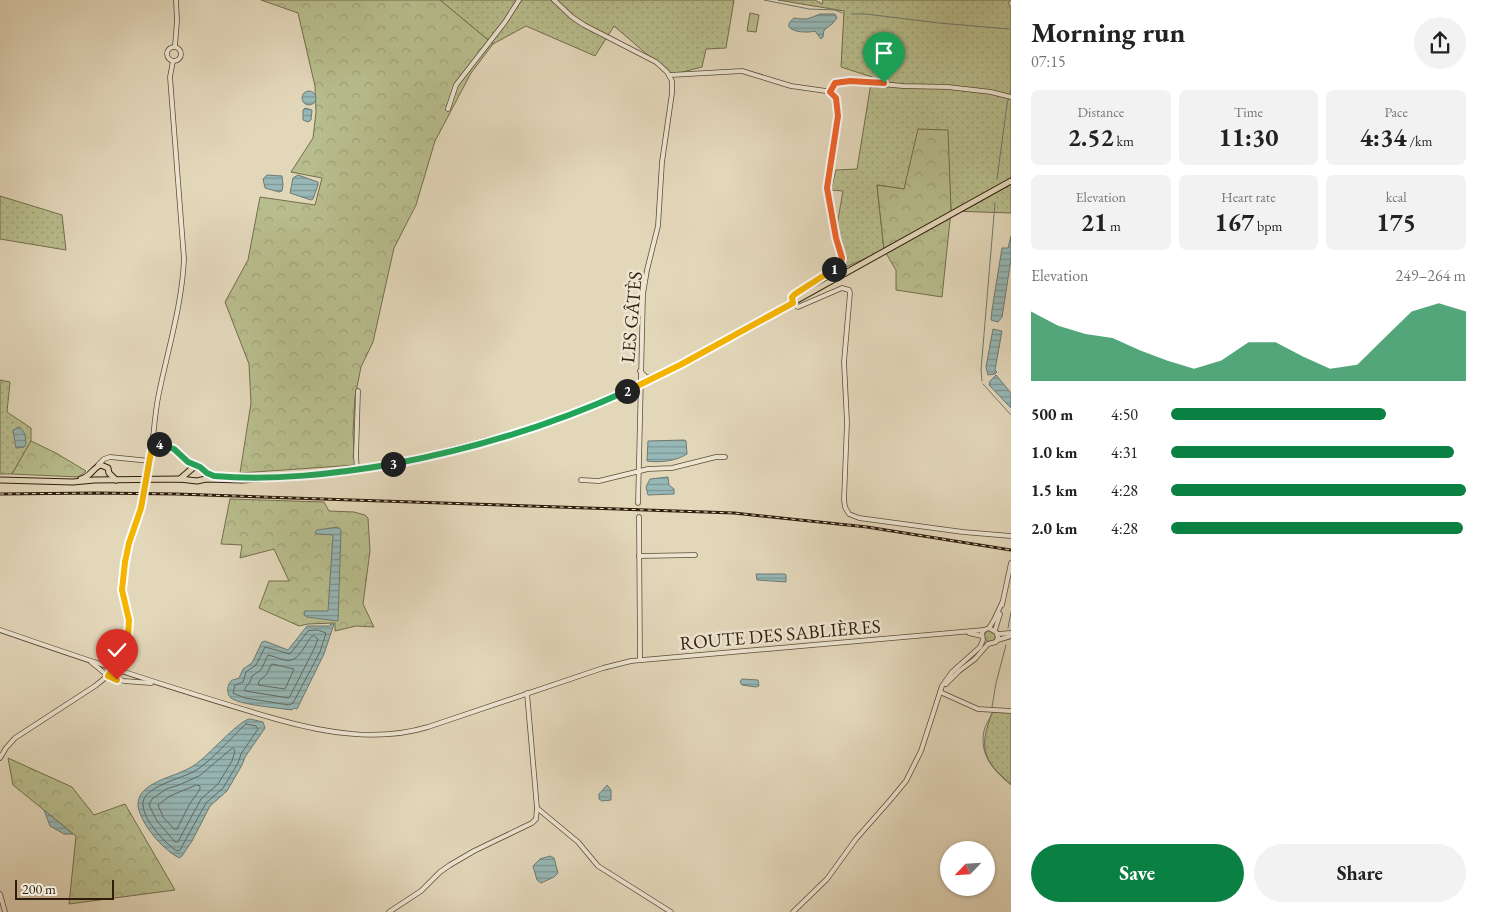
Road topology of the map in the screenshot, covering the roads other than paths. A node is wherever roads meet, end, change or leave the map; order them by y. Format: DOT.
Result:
graph roads {
  1 [pos="176,0"];
  2 [pos="519,0"];
  3 [pos="554,0"];
  4 [pos="175,46"];
  5 [pos="174,61"];
  6 [pos="670,76"];
  7 [pos="830,92"];
  8 [pos="1011,97"];
  9 [pos="448,109"];
  10 [pos="1011,181"];
  11 [pos="793,303"];
  12 [pos="640,371"];
  13 [pos="655,378"];
  14 [pos="641,385"];
  15 [pos="358,391"];
  16 [pos="153,436"];
  17 [pos="159,444"];
  18 [pos="151,452"];
  19 [pos="725,457"];
  20 [pos="112,458"];
  21 [pos="150,461"];
  22 [pos="188,462"];
  23 [pos="98,466"];
  24 [pos="195,466"];
  25 [pos="108,470"];
  26 [pos="204,470"];
  27 [pos="357,470"];
  28 [pos="94,471"];
  29 [pos="189,471"];
  30 [pos="638,473"];
  31 [pos="254,478"];
  32 [pos="180,479"];
  33 [pos="0,480"];
  34 [pos="35,480"];
  35 [pos="101,480"];
  36 [pos="116,480"];
  37 [pos="192,480"];
  38 [pos="202,480"];
  39 [pos="581,480"];
  40 [pos="638,502"];
  41 [pos="639,517"];
  42 [pos="1011,537"];
  43 [pos="696,555"];
  44 [pos="639,556"];
  45 [pos="1011,563"];
  46 [pos="1002,603"];
  47 [pos="986,629"];
  48 [pos="0,630"];
  49 [pos="996,632"];
  50 [pos="960,633"];
  51 [pos="1011,635"];
  52 [pos="983,638"];
  53 [pos="998,640"];
  54 [pos="988,644"];
  55 [pos="640,659"];
  56 [pos="90,661"];
  57 [pos="115,668"];
  58 [pos="109,675"];
  59 [pos="156,683"];
  60 [pos="940,692"];
  61 [pos="527,693"];
  62 [pos="1011,711"];
  63 [pos="0,758"];
  64 [pos="537,808"];
  65 [pos="546,817"];
  66 [pos="536,819"];
  67 [pos="0,894"];
  68 [pos="5,912"];
  69 [pos="389,912"];
  70 [pos="670,912"];
  71 [pos="793,912"];
  1 -- 4 [label="street"];
  2 -- 9 [label="street"];
  3 -- 6 [label="street"];
  4 -- 5 [label="street"];
  4 -- 5 [label="street"];
  5 -- 16 [label="street"];
  6 -- 7 [label="street"];
  6 -- 12 [label="street, LES GÂTÈS"];
  7 -- 8 [label="street"];
  7 -- 11 [label="street"];
  10 -- 11 [label="main road"];
  11 -- 13 [label="main road"];
  11 -- 42 [label="street"];
  12 -- 13 [label="street"];
  12 -- 14 [label="street, LES GÂTÈS"];
  13 -- 14 [label="main road"];
  14 -- 27 [label="main road"];
  14 -- 30 [label="street, LES GÂTÈS"];
  15 -- 27 [label="street"];
  16 -- 17 [label="street"];
  16 -- 18 [label="street"];
  17 -- 18 [label="street"];
  17 -- 22 [label="street"];
  18 -- 21 [label="street"];
  19 -- 30 [label="street"];
  20 -- 21 [label="street"];
  20 -- 23 [label="street"];
  20 -- 25 [label="street"];
  21 -- 57 [label="street, bridge"];
  22 -- 24 [label="street"];
  22 -- 29 [label="street"];
  23 -- 25 [label="main road"];
  23 -- 28 [label="main road"];
  24 -- 26 [label="main road"];
  24 -- 29 [label="main road"];
  25 -- 35 [label="main road"];
  25 -- 36 [label="main road"];
  26 -- 31 [label="main road"];
  26 -- 38 [label="main road"];
  27 -- 31 [label="main road"];
  28 -- 34 [label="main road"];
  28 -- 35 [label="main road"];
  29 -- 32 [label="main road"];
  29 -- 37 [label="main road"];
  30 -- 39 [label="street"];
  30 -- 40 [label="street, LES GÂTÈS"];
  31 -- 38 [label="main road"];
  32 -- 36 [label="main road"];
  32 -- 37 [label="main road"];
  33 -- 34 [label="main road"];
  34 -- 35 [label="main road"];
  35 -- 36 [label="main road"];
  37 -- 38 [label="main road"];
  41 -- 44 [label="street"];
  43 -- 44 [label="street"];
  44 -- 55 [label="street"];
  45 -- 46 [label="street"];
  46 -- 47 [label="street"];
  46 -- 49 [label="street"];
  47 -- 49 [label="street"];
  47 -- 50 [label="street, ROUTE DES SABLIÈRES"];
  47 -- 52 [label="street"];
  48 -- 56 [label="street"];
  49 -- 51 [label="street"];
  49 -- 53 [label="street"];
  50 -- 52 [label="street, ROUTE DES SABLIÈRES"];
  50 -- 55 [label="street, ROUTE DES SABLIÈRES"];
  51 -- 53 [label="street"];
  52 -- 54 [label="street"];
  52 -- 60 [label="street"];
  53 -- 54 [label="street"];
  54 -- 60 [label="street"];
  55 -- 61 [label="street, ROUTE DES SABLIÈRES"];
  56 -- 57 [label="street"];
  56 -- 58 [label="street"];
  57 -- 58 [label="street"];
  57 -- 59 [label="street"];
  58 -- 59 [label="street"];
  58 -- 63 [label="street"];
  59 -- 61 [label="street, ROUTE DES SABLIÈRES"];
  60 -- 62 [label="street"];
  60 -- 71 [label="street"];
  61 -- 64 [label="street"];
  64 -- 65 [label="street"];
  64 -- 66 [label="street"];
  65 -- 66 [label="street"];
  65 -- 70 [label="street"];
  66 -- 69 [label="street"];
  67 -- 68 [label="street"];
}
